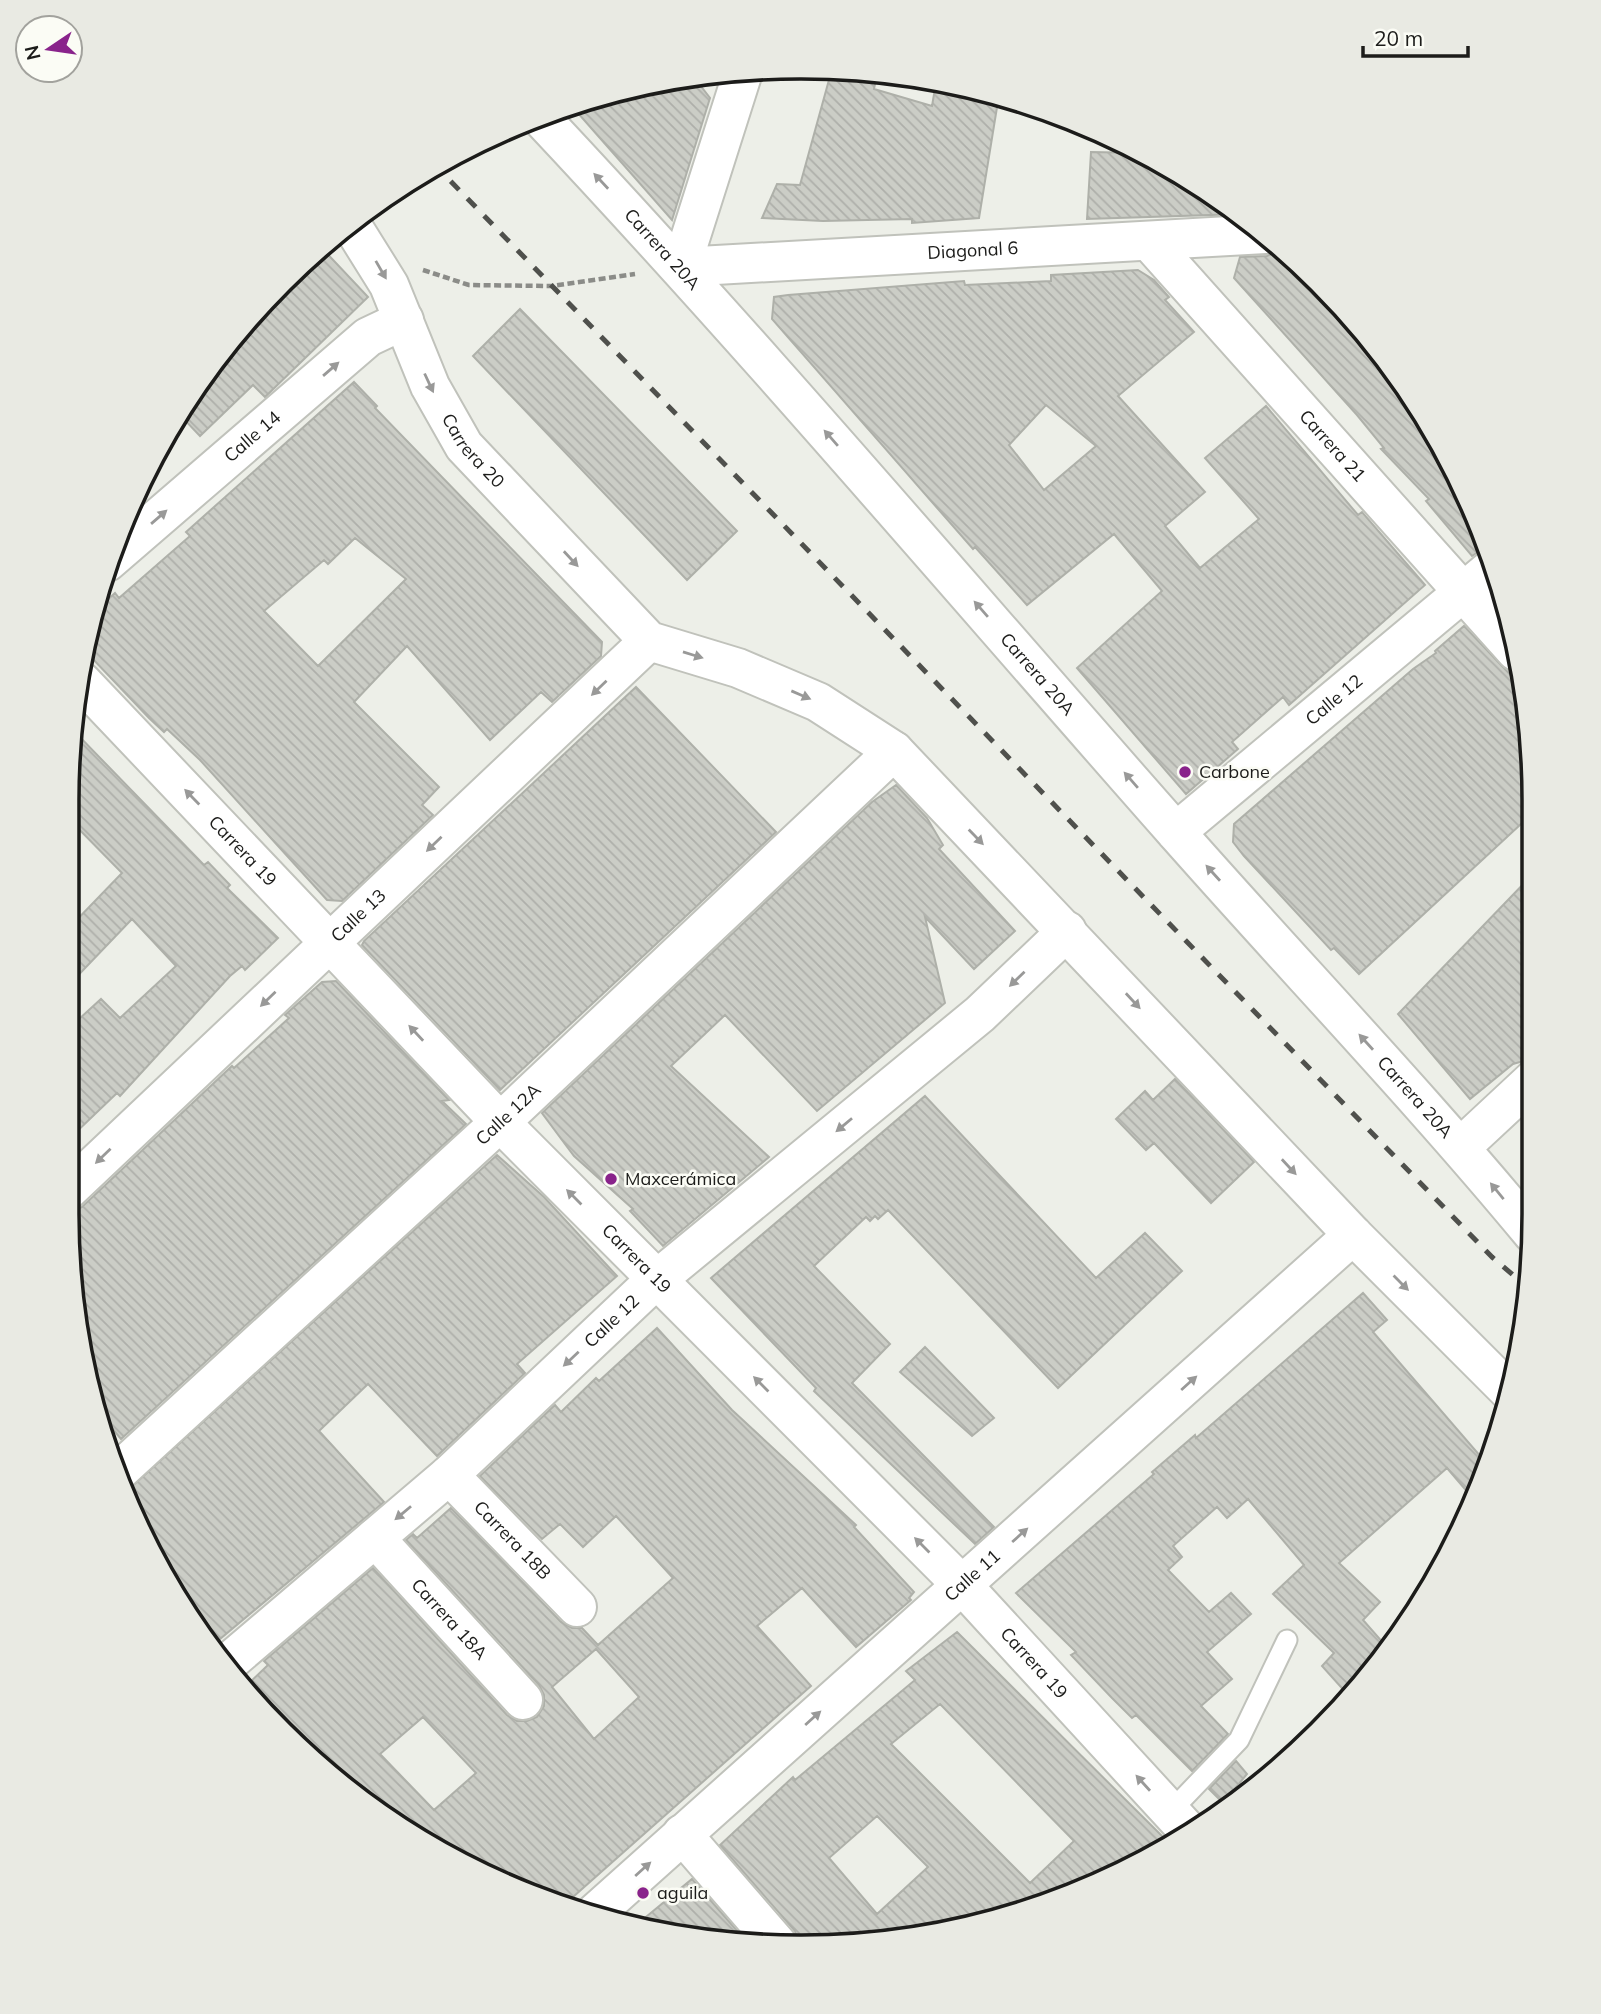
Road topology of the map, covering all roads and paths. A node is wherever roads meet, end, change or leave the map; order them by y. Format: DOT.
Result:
graph roads {
  1 [pos="740,81"];
  2 [pos="548,125"];
  3 [pos="356,232"];
  4 [pos="1248,235"];
  5 [pos="1149,241"];
  6 [pos="414,267"];
  7 [pos="681,267"];
  8 [pos="404,320"];
  9 [pos="126,546"];
  10 [pos="1485,574"];
  11 [pos="1464,593"];
  12 [pos="1503,636"];
  13 [pos="649,641"];
  14 [pos="88,688"];
  15 [pos="894,751"];
  16 [pos="1175,832"];
  17 [pos="1067,932"];
  18 [pos="330,942"];
  19 [pos="1522,1090"];
  20 [pos="500,1122"];
  21 [pos="1461,1147"];
  22 [pos="79,1179"];
  23 [pos="1522,1222"];
  24 [pos="1353,1235"];
  25 [pos="657,1280"];
  26 [pos="1502,1384"];
  27 [pos="125,1466"];
  28 [pos="449,1475"];
  29 [pos="375,1538"];
  30 [pos="963,1586"];
  31 [pos="577,1607"];
  32 [pos="1287,1640"];
  33 [pos="233,1659"];
  34 [pos="523,1700"];
  35 [pos="1180,1823"];
  36 [pos="682,1834"];
  37 [pos="602,1907"];
  38 [pos="769,1934"];
  1 -- 7 [label="street"];
  7 -- 2 [label="street, Carrera 20A, one-way"];
  3 -- 8 [label="street, Carrera 20, one-way"];
  4 -- 5 [label="street, Diagonal 6"];
  5 -- 7 [label="street, Diagonal 6"];
  5 -- 11 [label="street, Carrera 21"];
  6 -- 7 [label="path"];
  16 -- 7 [label="street, Carrera 20A, one-way"];
  9 -- 8 [label="street, Calle 14, one-way"];
  8 -- 13 [label="street, Carrera 20, one-way"];
  10 -- 11 [label="street, Calle 12"];
  11 -- 12 [label="street, Carrera 21"];
  11 -- 16 [label="street, Calle 12"];
  13 -- 15 [label="street, one-way"];
  13 -- 18 [label="street, Calle 13, one-way"];
  18 -- 14 [label="street, Carrera 19, one-way"];
  15 -- 17 [label="street, one-way"];
  15 -- 20 [label="street, Calle 12A"];
  21 -- 16 [label="street, Carrera 20A, one-way"];
  17 -- 24 [label="street, one-way"];
  17 -- 25 [label="street, Calle 12, one-way"];
  20 -- 18 [label="street, Carrera 19, one-way"];
  18 -- 22 [label="street, Calle 13, one-way"];
  19 -- 21 [label="street"];
  25 -- 20 [label="street, Carrera 19, one-way"];
  20 -- 27 [label="street, Calle 12A"];
  23 -- 21 [label="street, Carrera 20A, one-way"];
  24 -- 26 [label="street, one-way"];
  30 -- 24 [label="street, Calle 11, one-way"];
  25 -- 28 [label="street, Calle 12, one-way"];
  30 -- 25 [label="street, Carrera 19, one-way"];
  28 -- 29 [label="street, Calle 12, one-way"];
  28 -- 31 [label="street, Carrera 18B"];
  29 -- 33 [label="street, Calle 12"];
  29 -- 34 [label="street, Carrera 18A"];
  35 -- 30 [label="street, Carrera 19, one-way"];
  36 -- 30 [label="street, Calle 11, one-way"];
  32 -- 35 [label="lane"];
  37 -- 36 [label="street, Calle 11, one-way"];
  36 -- 38 [label="street"];
}
